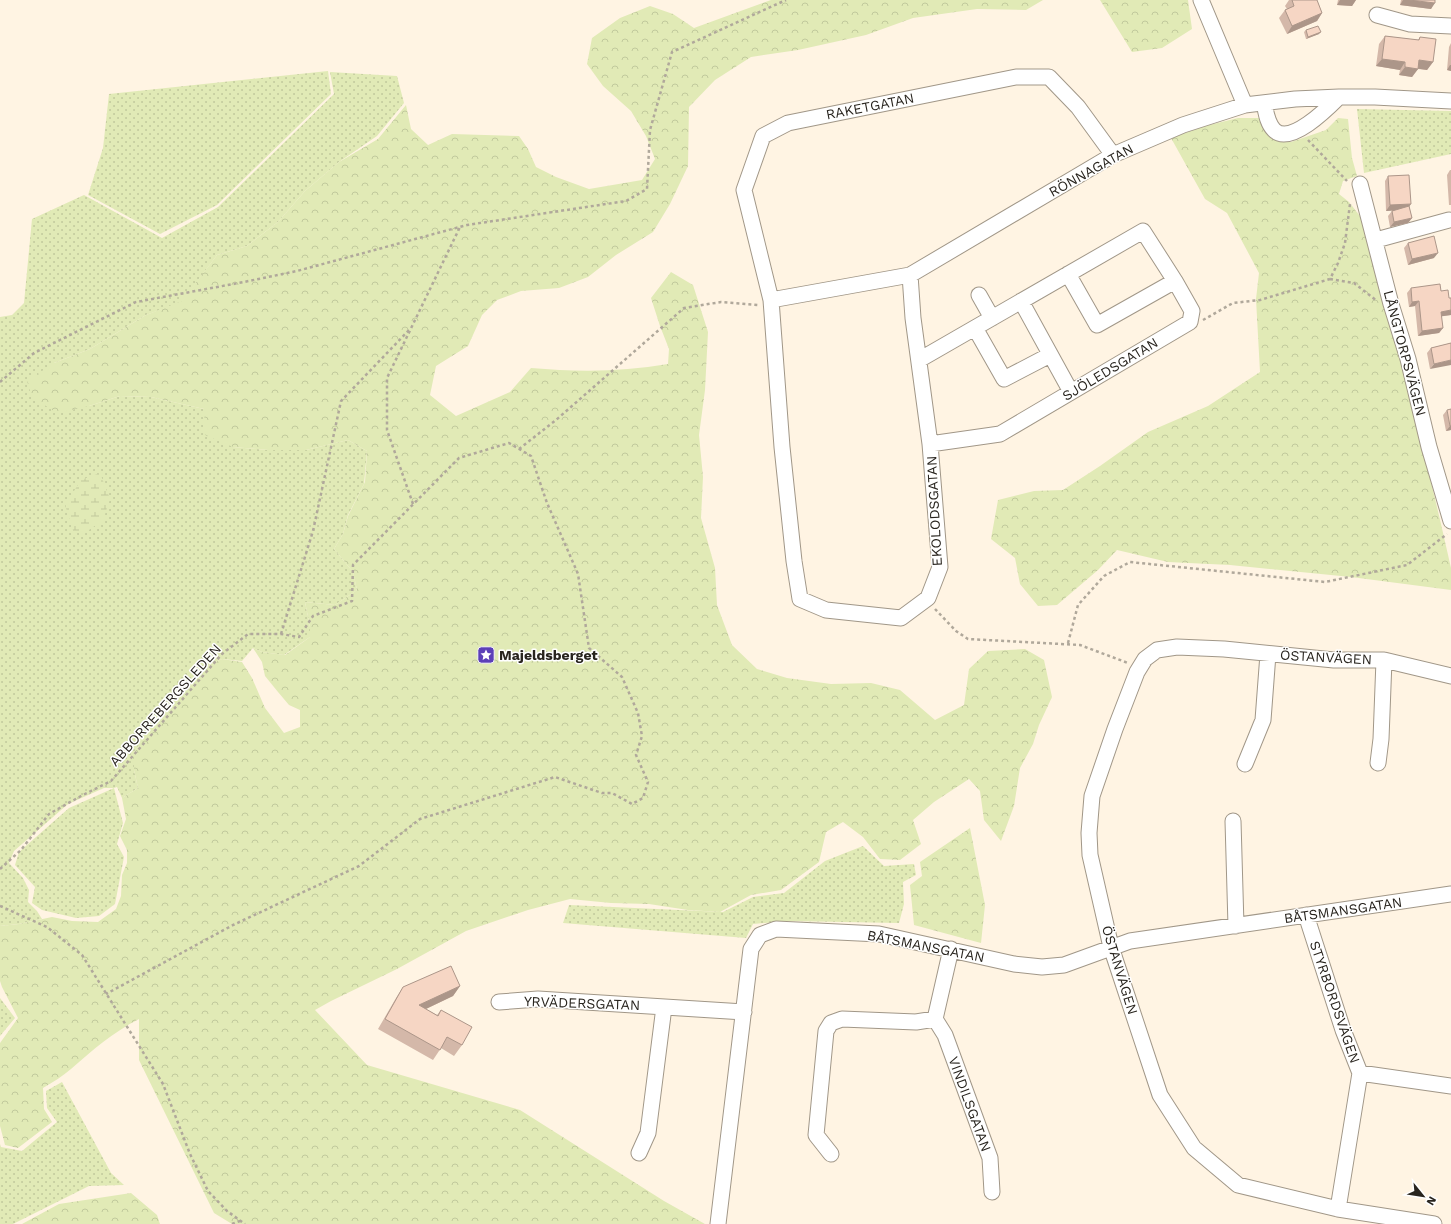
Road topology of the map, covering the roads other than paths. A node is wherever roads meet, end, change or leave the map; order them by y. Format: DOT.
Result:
graph roads {
  1 [pos="1201,0"];
  2 [pos="1377,15"];
  3 [pos="1451,26"];
  4 [pos="1338,97"];
  5 [pos="1451,101"];
  6 [pos="1264,103"];
  7 [pos="1245,104"];
  8 [pos="1113,155"];
  9 [pos="1356,185"];
  10 [pos="1449,220"];
  11 [pos="1376,240"];
  12 [pos="910,274"];
  13 [pos="1068,274"];
  14 [pos="1175,281"];
  15 [pos="979,295"];
  16 [pos="1021,301"];
  17 [pos="771,303"];
  18 [pos="992,318"];
  19 [pos="974,328"];
  20 [pos="1050,355"];
  21 [pos="919,360"];
  22 [pos="1071,392"];
  23 [pos="930,444"];
  24 [pos="1451,521"];
  25 [pos="1268,654"];
  26 [pos="1384,660"];
  27 [pos="1451,676"];
  28 [pos="1378,763"];
  29 [pos="1244,764"];
  30 [pos="1233,821"];
  31 [pos="1451,894"];
  32 [pos="1306,915"];
  33 [pos="1236,926"];
  34 [pos="1111,947"];
  35 [pos="951,949"];
  36 [pos="499,1002"];
  37 [pos="664,1007"];
  38 [pos="744,1012"];
  39 [pos="935,1019"];
  40 [pos="1360,1073"];
  41 [pos="1451,1086"];
  42 [pos="639,1153"];
  43 [pos="831,1154"];
  44 [pos="992,1192"];
  45 [pos="1338,1209"];
  46 [pos="718,1224"];
  47 [pos="1434,1224"];
  1 -- 7 [label="street"];
  2 -- 3 [label="street"];
  4 -- 5 [label="street, RÖNNAGATAN"];
  4 -- 6 [label="street, RÖNNAGATAN"];
  4 -- 6 [label="street"];
  6 -- 7 [label="street, RÖNNAGATAN"];
  7 -- 8 [label="street, RÖNNAGATAN"];
  8 -- 12 [label="street, RÖNNAGATAN"];
  8 -- 17 [label="street, RAKETGATAN"];
  9 -- 11 [label="street, LÅNGTORPSVÄGEN"];
  10 -- 11 [label="street"];
  11 -- 24 [label="street, LÅNGTORPSVÄGEN"];
  12 -- 17 [label="street, RÖNNAGATAN"];
  12 -- 21 [label="street, EKOLODSGATAN"];
  13 -- 14 [label="street"];
  13 -- 14 [label="street"];
  13 -- 16 [label="street"];
  14 -- 22 [label="street, SJÖLEDSGATAN"];
  15 -- 18 [label="street"];
  16 -- 18 [label="street"];
  16 -- 20 [label="street"];
  17 -- 23 [label="street, EKOLODSGATAN"];
  18 -- 19 [label="street"];
  19 -- 20 [label="street"];
  19 -- 21 [label="street"];
  20 -- 22 [label="street"];
  21 -- 23 [label="street, EKOLODSGATAN"];
  22 -- 23 [label="street, SJÖLEDSGATAN"];
  25 -- 26 [label="street, ÖSTANVÄGEN"];
  25 -- 29 [label="street, ÖSTANVÄGEN"];
  25 -- 34 [label="street, ÖSTANVÄGEN"];
  26 -- 27 [label="street, ÖSTANVÄGEN"];
  26 -- 28 [label="street, ÖSTANVÄGEN"];
  30 -- 33 [label="street"];
  31 -- 32 [label="street, BÅTSMANSGATAN"];
  32 -- 33 [label="street, BÅTSMANSGATAN"];
  32 -- 40 [label="street, STYRBORDSVÄGEN"];
  33 -- 34 [label="street, BÅTSMANSGATAN"];
  34 -- 35 [label="street, BÅTSMANSGATAN"];
  34 -- 45 [label="street, ÖSTANVÄGEN"];
  35 -- 38 [label="street, BÅTSMANSGATAN"];
  35 -- 39 [label="street"];
  36 -- 37 [label="street, YRVÄDERSGATAN"];
  37 -- 38 [label="street, YRVÄDERSGATAN"];
  37 -- 42 [label="street"];
  38 -- 46 [label="street, BÅTSMANSGATAN"];
  39 -- 43 [label="street"];
  39 -- 44 [label="street, VINDILSGATAN"];
  40 -- 41 [label="street"];
  40 -- 45 [label="street, STYRBORDSVÄGEN"];
  45 -- 47 [label="street, ÖSTANVÄGEN"];
}
